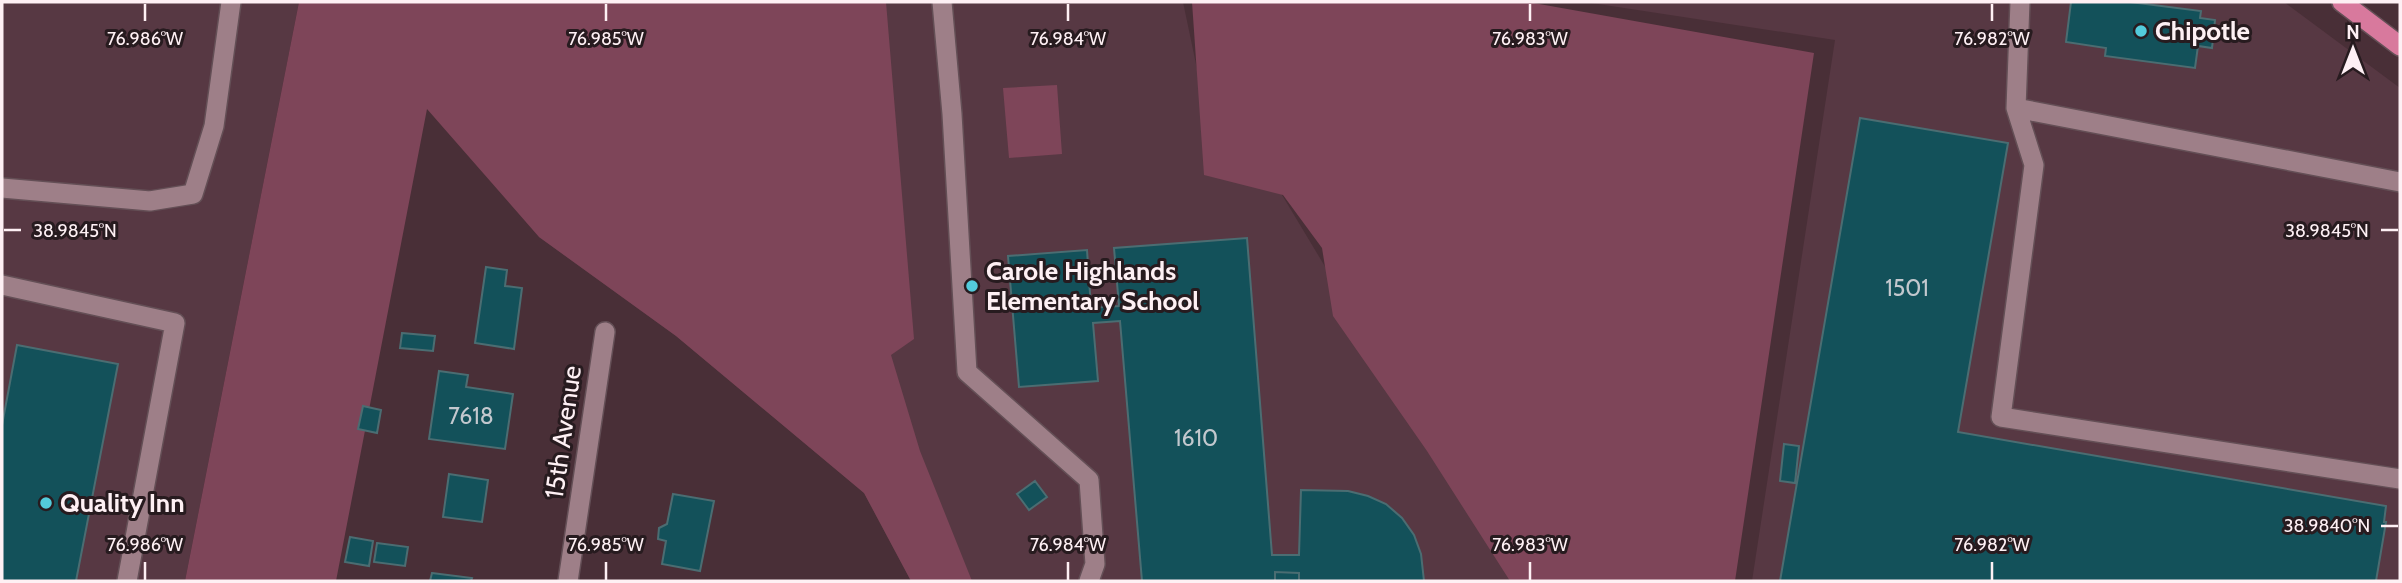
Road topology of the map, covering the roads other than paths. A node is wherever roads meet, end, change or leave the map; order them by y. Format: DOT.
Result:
graph roads {
  1 [pos="231,2"];
  2 [pos="942,2"];
  3 [pos="2020,2"];
  4 [pos="2342,2"];
  5 [pos="2400,46"];
  6 [pos="2016,108"];
  7 [pos="2400,182"];
  8 [pos="2,188"];
  9 [pos="2,285"];
  10 [pos="604,332"];
  11 [pos="2400,479"];
  12 [pos="127,581"];
  13 [pos="568,581"];
  14 [pos="1089,581"];
  1 -- 8 [label="street"];
  2 -- 14 [label="street"];
  3 -- 6 [label="street"];
  4 -- 5 [label="main road"];
  6 -- 7 [label="street"];
  6 -- 11 [label="street"];
  9 -- 12 [label="street"];
  10 -- 13 [label="street, 15th Avenue"];
}
